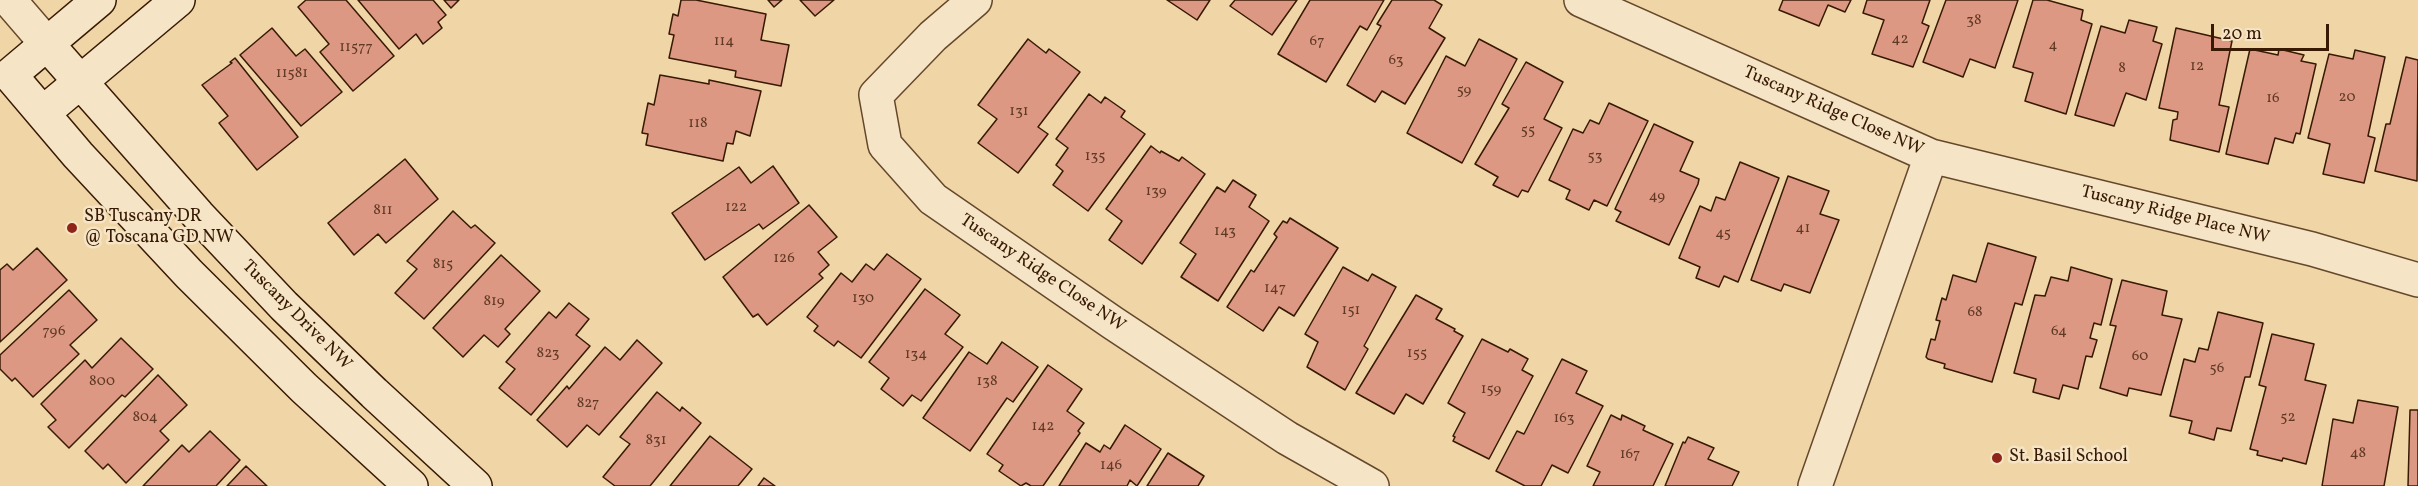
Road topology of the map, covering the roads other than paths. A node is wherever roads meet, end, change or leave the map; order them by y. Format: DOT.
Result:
graph roads {
  1 [pos="9,0"];
  2 [pos="99,0"];
  3 [pos="178,0"];
  4 [pos="975,0"];
  5 [pos="1581,0"];
  6 [pos="47,44"];
  7 [pos="5,69"];
  8 [pos="81,83"];
  9 [pos="43,113"];
  10 [pos="1930,156"];
  11 [pos="2418,280"];
  12 [pos="411,486"];
  13 [pos="475,486"];
  14 [pos="1372,486"];
  15 [pos="1815,486"];
  1 -- 6 [label="street, Tuscany Drive NW"];
  2 -- 6 [label="street"];
  3 -- 8 [label="street"];
  4 -- 14 [label="street, Tuscany Ridge Close NW"];
  5 -- 10 [label="street, Tuscany Ridge Close NW"];
  6 -- 7 [label="street"];
  6 -- 8 [label="street, Tuscany Drive NW"];
  7 -- 9 [label="street"];
  8 -- 9 [label="street"];
  8 -- 13 [label="street, Tuscany Drive NW"];
  9 -- 12 [label="street"];
  10 -- 11 [label="street, Tuscany Ridge Place NW"];
  10 -- 15 [label="street, Tuscany Ridge Close NW"];
}
